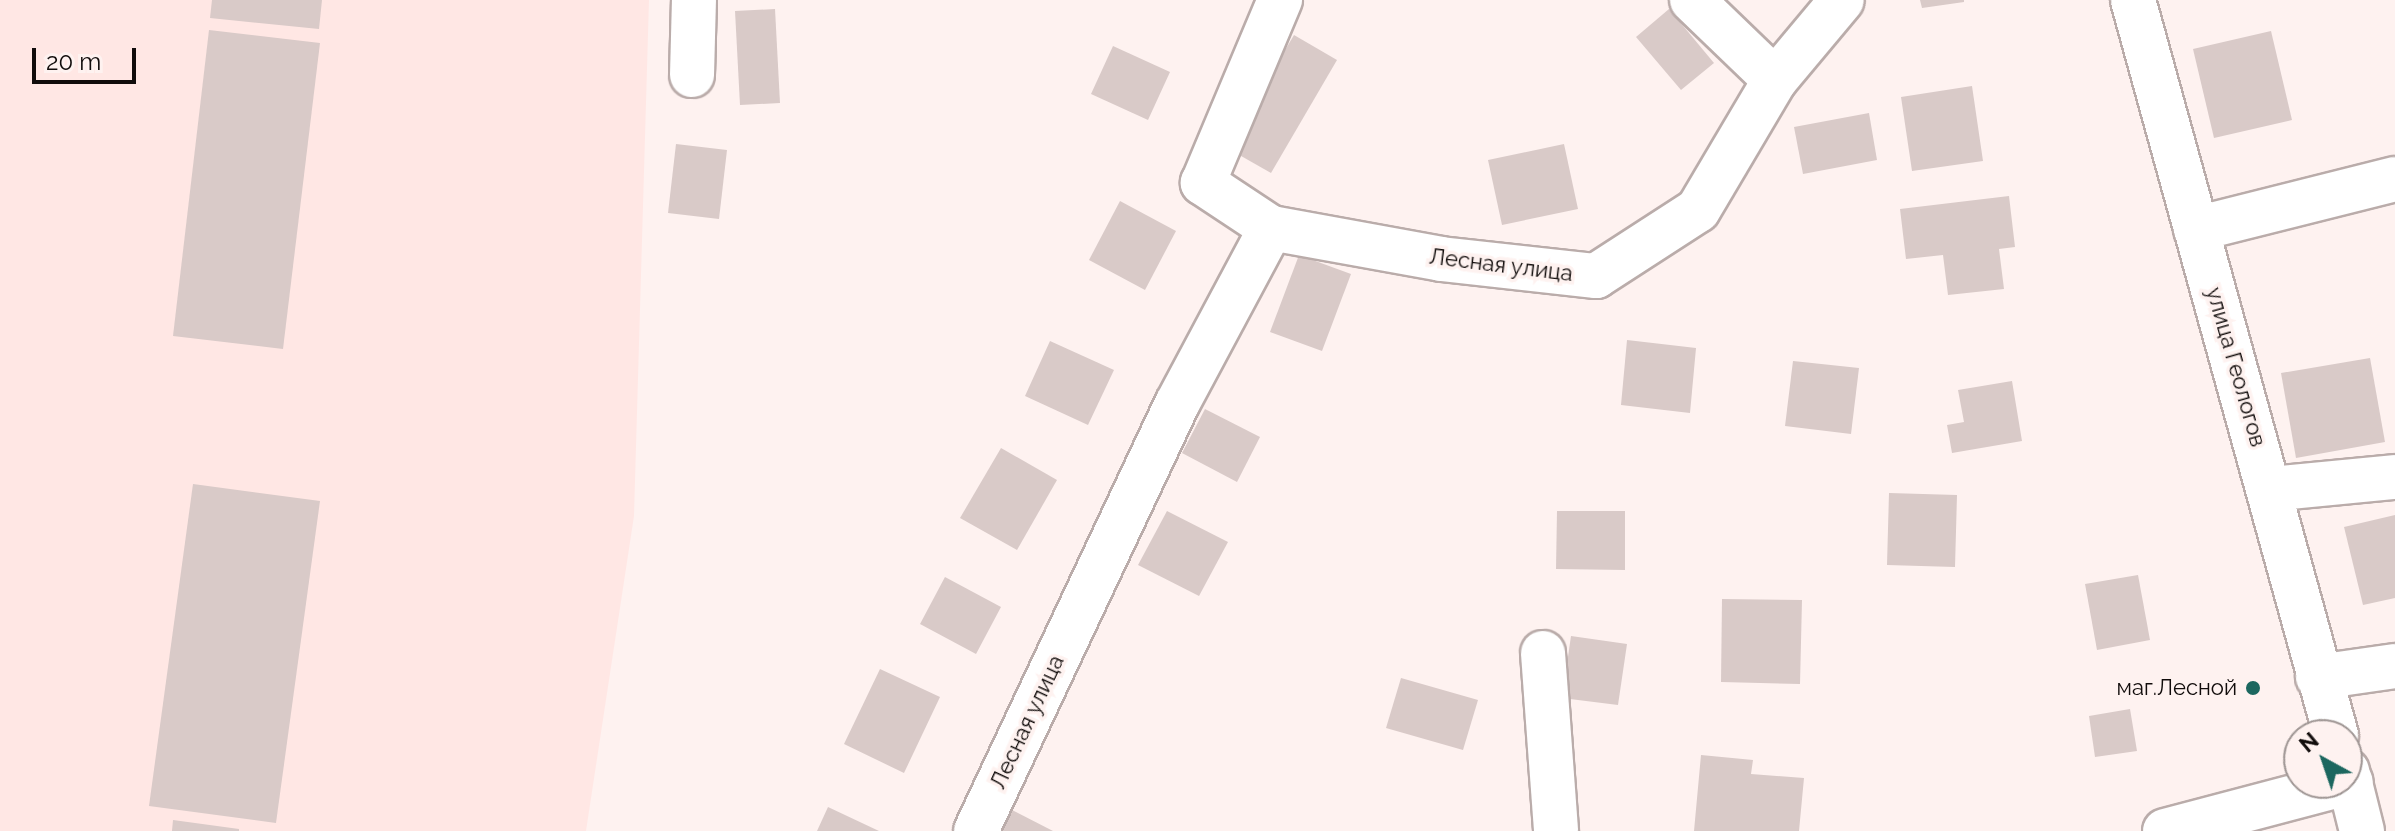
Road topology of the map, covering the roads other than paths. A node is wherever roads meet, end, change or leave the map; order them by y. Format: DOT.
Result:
graph roads {
  1 [pos="694,0"];
  2 [pos="1280,0"];
  3 [pos="1692,0"];
  4 [pos="1842,0"];
  5 [pos="2133,0"];
  6 [pos="692,75"];
  7 [pos="1775,80"];
  8 [pos="2395,179"];
  9 [pos="1271,228"];
  10 [pos="2196,229"];
  11 [pos="2395,477"];
  12 [pos="2270,489"];
  13 [pos="1543,653"];
  14 [pos="2395,666"];
  15 [pos="2318,677"];
  16 [pos="2331,719"];
  17 [pos="2283,796"];
  18 [pos="2354,799"];
  19 [pos="976,831"];
  20 [pos="1556,831"];
  21 [pos="2165,831"];
  22 [pos="2362,831"];
  1 -- 6 [label="street"];
  2 -- 9 [label="street, Лесная улица"];
  3 -- 7 [label="street"];
  4 -- 7 [label="street, Лесная улица"];
  5 -- 10 [label="street, улица Геологов"];
  7 -- 9 [label="street, Лесная улица"];
  8 -- 10 [label="street"];
  9 -- 19 [label="street, Лесная улица"];
  10 -- 12 [label="street, улица Геологов"];
  11 -- 12 [label="street"];
  12 -- 15 [label="street, улица Геологов"];
  13 -- 20 [label="street"];
  14 -- 15 [label="street"];
  15 -- 16 [label="street, улица Геологов"];
  17 -- 21 [label="street"];
  18 -- 22 [label="street"];
}
